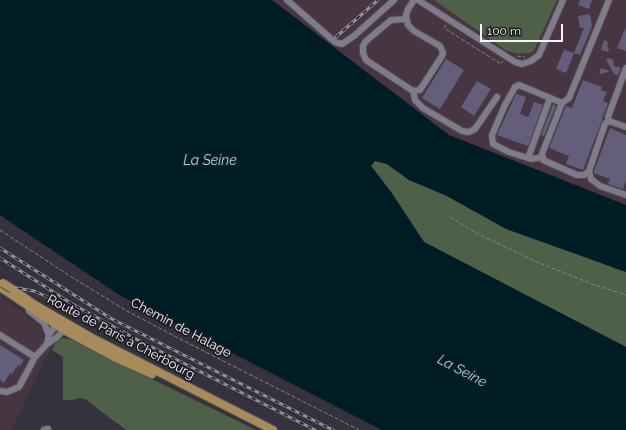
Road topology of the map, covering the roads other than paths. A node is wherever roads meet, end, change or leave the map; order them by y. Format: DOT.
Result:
graph roads {
  1 [pos="287,0"];
  2 [pos="394,0"];
  3 [pos="414,0"];
  4 [pos="418,0"];
  5 [pos="563,0"];
  6 [pos="609,0"];
  7 [pos="406,19"];
  8 [pos="626,68"];
  9 [pos="413,91"];
  10 [pos="497,97"];
  11 [pos="550,98"];
  12 [pos="562,103"];
  13 [pos="609,121"];
  14 [pos="626,127"];
  15 [pos="543,157"];
  16 [pos="528,158"];
  17 [pos="589,172"];
  18 [pos="626,195"];
  19 [pos="2,285"];
  20 [pos="61,326"];
  21 [pos="0,335"];
  22 [pos="49,335"];
  23 [pos="47,344"];
  24 [pos="35,357"];
  25 [pos="0,391"];
  26 [pos="273,430"];
  1 -- 2 [label="street"];
  3 -- 7 [label="street"];
  4 -- 5 [label="street"];
  6 -- 12 [label="street"];
  7 -- 9 [label="street"];
  7 -- 9 [label="street"];
  8 -- 13 [label="street"];
  9 -- 10 [label="street"];
  11 -- 12 [label="street"];
  11 -- 16 [label="street"];
  11 -- 16 [label="street"];
  12 -- 15 [label="street"];
  13 -- 14 [label="street"];
  13 -- 17 [label="street"];
  15 -- 16 [label="street"];
  15 -- 17 [label="street"];
  17 -- 18 [label="street"];
  19 -- 20 [label="main road, Route de Paris à Cherbourg"];
  19 -- 20 [label="main road, Route de Paris à Cherbourg, bridge"];
  19 -- 22 [label="street"];
  20 -- 22 [label="street"];
  20 -- 23 [label="street"];
  20 -- 26 [label="main road, Route de Paris à Cherbourg"];
  21 -- 24 [label="street"];
  22 -- 23 [label="street"];
  23 -- 24 [label="street"];
  24 -- 25 [label="street"];
}
